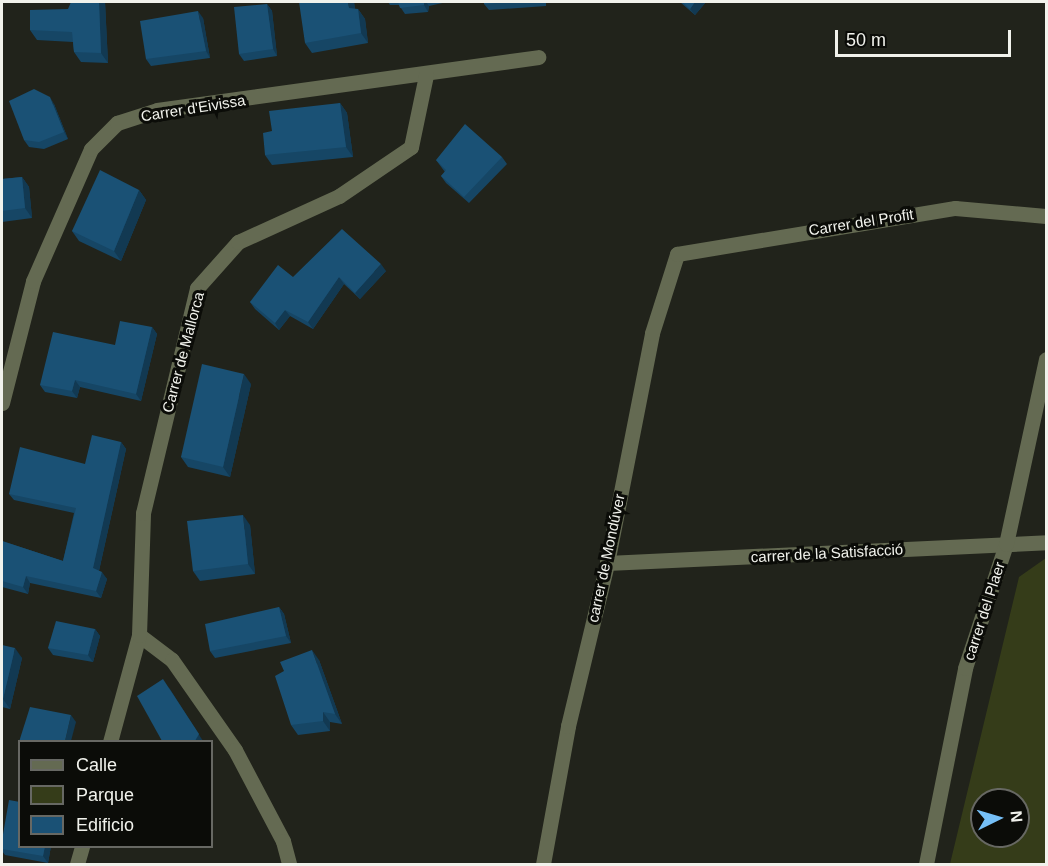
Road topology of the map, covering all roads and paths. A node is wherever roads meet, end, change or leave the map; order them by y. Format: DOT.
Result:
graph roads {
  1 [pos="538,57"];
  2 [pos="426,75"];
  3 [pos="1047,216"];
  4 [pos="677,254"];
  5 [pos="1047,359"];
  6 [pos="2,404"];
  7 [pos="1047,542"];
  8 [pos="1006,544"];
  9 [pos="607,563"];
  10 [pos="139,635"];
  11 [pos="110,740"];
  12 [pos="81,848"];
  13 [pos="77,864"];
  14 [pos="289,864"];
  15 [pos="543,864"];
  16 [pos="926,864"];
  1 -- 2 [label="street, Carrer d'Eivissa"];
  2 -- 6 [label="street, Carrer d'Eivissa"];
  2 -- 10 [label="street, Carrer de Mallorca"];
  3 -- 4 [label="street, Carrer del Profit"];
  4 -- 9 [label="street, carrer de Mondúver"];
  5 -- 8 [label="street, carrer del Plaer"];
  7 -- 8 [label="street, carrer de la Satisfacció"];
  8 -- 9 [label="street, carrer de la Satisfacció"];
  8 -- 16 [label="street, carrer del Plaer"];
  9 -- 15 [label="street, carrer de Mondúver"];
  10 -- 11 [label="street, Carrer de Mallorca"];
  10 -- 14 [label="street"];
  12 -- 13 [label="street"];
}
